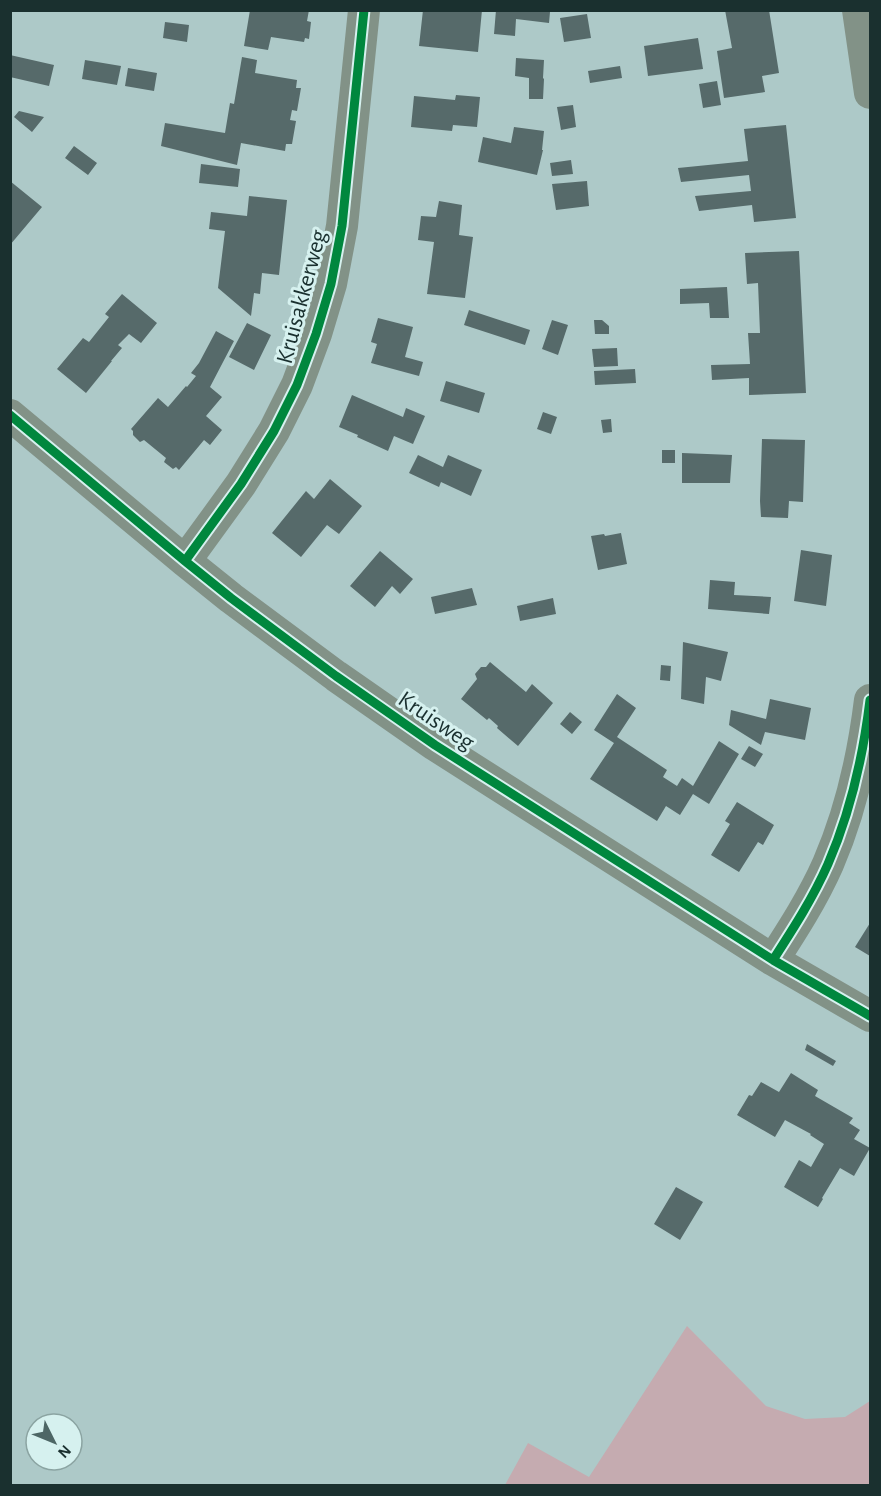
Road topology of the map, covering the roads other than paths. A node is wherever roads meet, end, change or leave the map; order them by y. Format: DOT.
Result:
graph roads {
  1 [pos="364,10"];
  2 [pos="858,10"];
  3 [pos="870,93"];
  4 [pos="10,415"];
  5 [pos="185,561"];
  6 [pos="870,700"];
  7 [pos="773,960"];
  8 [pos="870,1016"];
  1 -- 5 [label="street, Kruisakkerweg"];
  2 -- 3 [label="street"];
  4 -- 5 [label="street, Kruisweg"];
  5 -- 7 [label="street, Kruisweg"];
  6 -- 7 [label="street"];
  7 -- 8 [label="street, Kruisweg"];
}
